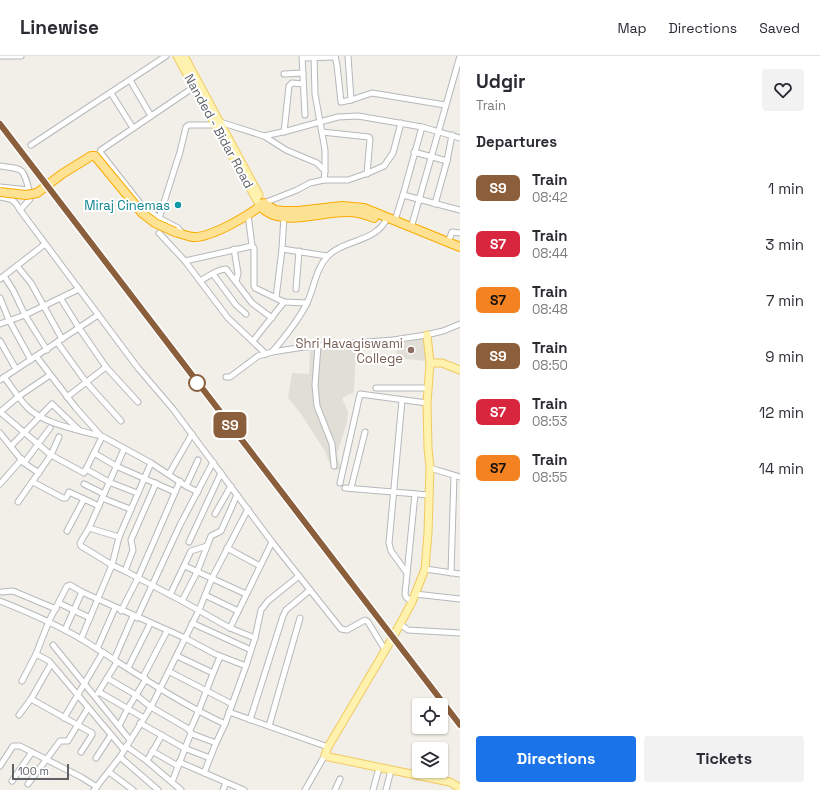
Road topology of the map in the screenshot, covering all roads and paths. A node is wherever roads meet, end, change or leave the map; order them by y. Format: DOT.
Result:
graph roads {
  1 [pos="0,56"];
  2 [pos="21,56"];
  3 [pos="166,56"];
  4 [pos="177,56"];
  5 [pos="184,56"];
  6 [pos="335,56"];
  7 [pos="348,56"];
  8 [pos="460,56"];
  9 [pos="302,57"];
  10 [pos="314,57"];
  11 [pos="303,73"];
  12 [pos="284,74"];
  13 [pos="130,80"];
  14 [pos="303,84"];
  15 [pos="194,87"];
  16 [pos="111,92"];
  17 [pos="351,100"];
  18 [pos="446,105"];
  19 [pos="305,115"];
  20 [pos="151,116"];
  21 [pos="321,122"];
  22 [pos="401,123"];
  23 [pos="217,124"];
  24 [pos="422,127"];
  25 [pos="133,128"];
  26 [pos="284,132"];
  27 [pos="322,132"];
  28 [pos="438,132"];
  29 [pos="264,136"];
  30 [pos="452,136"];
  31 [pos="460,138"];
  32 [pos="31,145"];
  33 [pos="414,152"];
  34 [pos="431,157"];
  35 [pos="447,161"];
  36 [pos="0,166"];
  37 [pos="325,171"];
  38 [pos="367,174"];
  39 [pos="324,180"];
  40 [pos="0,187"];
  41 [pos="29,190"];
  42 [pos="0,192"];
  43 [pos="403,195"];
  44 [pos="0,197"];
  45 [pos="420,199"];
  46 [pos="434,204"];
  47 [pos="262,205"];
  48 [pos="20,210"];
  49 [pos="460,210"];
  50 [pos="248,214"];
  51 [pos="284,214"];
  52 [pos="159,218"];
  53 [pos="389,220"];
  54 [pos="411,228"];
  55 [pos="159,233"];
  56 [pos="460,234"];
  57 [pos="184,235"];
  58 [pos="448,242"];
  59 [pos="45,244"];
  60 [pos="252,246"];
  61 [pos="460,247"];
  62 [pos="282,248"];
  63 [pos="234,249"];
  64 [pos="299,251"];
  65 [pos="460,252"];
  66 [pos="327,256"];
  67 [pos="185,261"];
  68 [pos="17,266"];
  69 [pos="213,274"];
  70 [pos="2,278"];
  71 [pos="200,281"];
  72 [pos="236,282"];
  73 [pos="78,289"];
  74 [pos="296,289"];
  75 [pos="0,298"];
  76 [pos="60,298"];
  77 [pos="276,298"];
  78 [pos="284,302"];
  79 [pos="307,303"];
  80 [pos="43,306"];
  81 [pos="246,314"];
  82 [pos="25,315"];
  83 [pos="98,315"];
  84 [pos="272,318"];
  85 [pos="9,320"];
  86 [pos="0,324"];
  87 [pos="460,324"];
  88 [pos="79,328"];
  89 [pos="427,335"];
  90 [pos="62,339"];
  91 [pos="0,341"];
  92 [pos="253,341"];
  93 [pos="56,342"];
  94 [pos="318,346"];
  95 [pos="47,350"];
  96 [pos="272,352"];
  97 [pos="266,354"];
  98 [pos="36,356"];
  99 [pos="31,360"];
  100 [pos="430,363"];
  101 [pos="106,367"];
  102 [pos="16,370"];
  103 [pos="460,370"];
  104 [pos="50,376"];
  105 [pos="226,377"];
  106 [pos="1,379"];
  107 [pos="86,382"];
  108 [pos="376,388"];
  109 [pos="428,388"];
  110 [pos="19,396"];
  111 [pos="67,397"];
  112 [pos="402,400"];
  113 [pos="138,402"];
  114 [pos="427,403"];
  115 [pos="0,412"];
  116 [pos="39,416"];
  117 [pos="121,421"];
  118 [pos="50,428"];
  119 [pos="79,430"];
  120 [pos="365,432"];
  121 [pos="23,433"];
  122 [pos="0,434"];
  123 [pos="192,434"];
  124 [pos="101,436"];
  125 [pos="59,437"];
  126 [pos="38,445"];
  127 [pos="11,446"];
  128 [pos="124,449"];
  129 [pos="94,453"];
  130 [pos="51,455"];
  131 [pos="198,460"];
  132 [pos="23,461"];
  133 [pos="213,462"];
  134 [pos="151,463"];
  135 [pos="116,466"];
  136 [pos="334,466"];
  137 [pos="430,468"];
  138 [pos="86,469"];
  139 [pos="39,473"];
  140 [pos="221,473"];
  141 [pos="169,474"];
  142 [pos="454,476"];
  143 [pos="144,477"];
  144 [pos="460,477"];
  145 [pos="180,481"];
  146 [pos="33,482"];
  147 [pos="109,482"];
  148 [pos="156,483"];
  149 [pos="340,483"];
  150 [pos="0,484"];
  151 [pos="84,484"];
  152 [pos="186,486"];
  153 [pos="231,486"];
  154 [pos="345,488"];
  155 [pos="351,488"];
  156 [pos="175,492"];
  157 [pos="198,492"];
  158 [pos="394,492"];
  159 [pos="137,493"];
  160 [pos="416,494"];
  161 [pos="237,495"];
  162 [pos="429,495"];
  163 [pos="103,496"];
  164 [pos="84,499"];
  165 [pos="18,502"];
  166 [pos="99,506"];
  167 [pos="130,509"];
  168 [pos="248,509"];
  169 [pos="215,514"];
  170 [pos="89,528"];
  171 [pos="67,531"];
  172 [pos="119,537"];
  173 [pos="189,542"];
  174 [pos="272,542"];
  175 [pos="207,546"];
  176 [pos="227,548"];
  177 [pos="112,565"];
  178 [pos="185,566"];
  179 [pos="260,566"];
  180 [pos="425,569"];
  181 [pos="125,570"];
  182 [pos="197,572"];
  183 [pos="407,573"];
  184 [pos="451,573"];
  185 [pos="460,574"];
  186 [pos="299,576"];
  187 [pos="138,578"];
  188 [pos="212,578"];
  189 [pos="152,585"];
  190 [pos="310,590"];
  191 [pos="2,592"];
  192 [pos="82,592"];
  193 [pos="246,594"];
  194 [pos="415,594"];
  195 [pos="170,595"];
  196 [pos="205,595"];
  197 [pos="98,599"];
  198 [pos="460,599"];
  199 [pos="0,601"];
  200 [pos="182,601"];
  201 [pos="412,602"];
  202 [pos="59,603"];
  203 [pos="115,608"];
  204 [pos="56,609"];
  205 [pos="199,610"];
  206 [pos="73,611"];
  207 [pos="121,611"];
  208 [pos="238,611"];
  209 [pos="135,617"];
  210 [pos="90,618"];
  211 [pos="300,618"];
  212 [pos="49,621"];
  213 [pos="192,623"];
  214 [pos="150,624"];
  215 [pos="400,624"];
  216 [pos="230,628"];
  217 [pos="65,630"];
  218 [pos="167,631"];
  219 [pos="460,633"];
  220 [pos="185,638"];
  221 [pos="255,638"];
  222 [pos="81,639"];
  223 [pos="54,645"];
  224 [pos="97,649"];
  225 [pos="251,650"];
  226 [pos="385,650"];
  227 [pos="103,652"];
  228 [pos="36,654"];
  229 [pos="177,656"];
  230 [pos="220,657"];
  231 [pos="115,661"];
  232 [pos="51,664"];
  233 [pos="246,666"];
  234 [pos="128,668"];
  235 [pos="170,672"];
  236 [pos="213,673"];
  237 [pos="107,678"];
  238 [pos="144,678"];
  239 [pos="22,681"];
  240 [pos="85,684"];
  241 [pos="160,690"];
  242 [pos="207,690"];
  243 [pos="99,692"];
  244 [pos="78,695"];
  245 [pos="136,695"];
  246 [pos="95,697"];
  247 [pos="31,699"];
  248 [pos="232,704"];
  249 [pos="151,707"];
  250 [pos="88,708"];
  251 [pos="128,708"];
  252 [pos="199,712"];
  253 [pos="229,712"];
  254 [pos="19,715"];
  255 [pos="64,718"];
  256 [pos="144,718"];
  257 [pos="250,720"];
  258 [pos="140,723"];
  259 [pos="225,724"];
  260 [pos="77,725"];
  261 [pos="119,726"];
  262 [pos="268,726"];
  263 [pos="190,732"];
  264 [pos="111,735"];
  265 [pos="162,735"];
  266 [pos="130,740"];
  267 [pos="216,743"];
  268 [pos="328,747"];
  269 [pos="125,748"];
  270 [pos="184,748"];
  271 [pos="152,751"];
  272 [pos="32,752"];
  273 [pos="81,752"];
  274 [pos="325,755"];
  275 [pos="120,757"];
  276 [pos="96,758"];
  277 [pos="210,758"];
  278 [pos="46,759"];
  279 [pos="147,761"];
  280 [pos="179,764"];
  281 [pos="0,766"];
  282 [pos="379,768"];
  283 [pos="391,770"];
  284 [pos="109,772"];
  285 [pos="204,773"];
  286 [pos="340,779"];
  287 [pos="12,781"];
  288 [pos="172,782"];
  289 [pos="226,782"];
  290 [pos="28,784"];
  291 [pos="460,788"];
  292 [pos="95,789"];
  293 [pos="335,789"];
  294 [pos="133,790"];
  295 [pos="158,790"];
  296 [pos="181,790"];
  297 [pos="223,790"];
  298 [pos="243,790"];
  299 [pos="305,790"];
  300 [pos="341,790"];
  301 [pos="373,790"];
  302 [pos="386,790"];
  1 -- 2 [label="street"];
  3 -- 13 [label="street"];
  4 -- 15 [label="main road, Nanded - Bidar Road"];
  5 -- 23 [label="main road, Nanded - Bidar Road"];
  6 -- 10 [label="street"];
  6 -- 17 [label="street"];
  7 -- 17 [label="street"];
  8 -- 18 [label="street"];
  9 -- 10 [label="street"];
  9 -- 11 [label="street"];
  10 -- 21 [label="street"];
  11 -- 12 [label="street"];
  11 -- 14 [label="street"];
  13 -- 16 [label="street"];
  13 -- 20 [label="street"];
  14 -- 19 [label="street"];
  14 -- 26 [label="street"];
  15 -- 20 [label="street"];
  15 -- 23 [label="main road, Nanded - Bidar Road"];
  16 -- 25 [label="street"];
  16 -- 32 [label="street"];
  17 -- 18 [label="street"];
  18 -- 28 [label="street"];
  20 -- 25 [label="street"];
  21 -- 22 [label="street"];
  21 -- 26 [label="street"];
  21 -- 27 [label="street"];
  22 -- 24 [label="street"];
  22 -- 38 [label="street"];
  23 -- 29 [label="street"];
  23 -- 47 [label="main road, Nanded - Bidar Road"];
  23 -- 52 [label="street"];
  24 -- 28 [label="street"];
  24 -- 33 [label="street"];
  25 -- 52 [label="street"];
  26 -- 29 [label="street"];
  27 -- 37 [label="street"];
  27 -- 38 [label="street"];
  28 -- 30 [label="street"];
  28 -- 34 [label="street"];
  29 -- 37 [label="street"];
  30 -- 31 [label="street"];
  30 -- 35 [label="street"];
  33 -- 34 [label="street"];
  33 -- 43 [label="street"];
  34 -- 35 [label="street"];
  34 -- 45 [label="street"];
  35 -- 46 [label="street"];
  36 -- 41 [label="street"];
  37 -- 39 [label="street"];
  38 -- 39 [label="street"];
  39 -- 47 [label="street"];
  40 -- 41 [label="street"];
  41 -- 48 [label="street"];
  42 -- 57 [label="highway, bridge"];
  43 -- 45 [label="street"];
  43 -- 53 [label="street"];
  44 -- 48 [label="street"];
  45 -- 46 [label="street"];
  45 -- 54 [label="street"];
  46 -- 49 [label="street"];
  47 -- 50 [label="highway"];
  47 -- 51 [label="highway"];
  48 -- 59 [label="street"];
  50 -- 57 [label="highway"];
  50 -- 60 [label="street"];
  51 -- 53 [label="highway"];
  51 -- 62 [label="street"];
  52 -- 57 [label="street"];
  53 -- 54 [label="highway"];
  53 -- 65 [label="highway"];
  53 -- 66 [label="street"];
  54 -- 58 [label="highway"];
  55 -- 67 [label="street"];
  56 -- 58 [label="street"];
  58 -- 61 [label="highway"];
  59 -- 68 [label="street"];
  59 -- 73 [label="street"];
  60 -- 63 [label="street"];
  60 -- 77 [label="street"];
  62 -- 64 [label="street"];
  62 -- 77 [label="street"];
  63 -- 67 [label="street"];
  63 -- 72 [label="street"];
  64 -- 66 [label="street"];
  64 -- 74 [label="street"];
  66 -- 79 [label="street"];
  67 -- 71 [label="street"];
  68 -- 70 [label="street"];
  68 -- 80 [label="street"];
  69 -- 71 [label="street"];
  69 -- 72 [label="street"];
  69 -- 81 [label="street"];
  70 -- 82 [label="street"];
  71 -- 92 [label="street"];
  72 -- 84 [label="street"];
  73 -- 76 [label="street"];
  73 -- 83 [label="street"];
  75 -- 85 [label="street"];
  76 -- 80 [label="street"];
  76 -- 88 [label="street"];
  77 -- 78 [label="street"];
  78 -- 79 [label="street"];
  78 -- 84 [label="street"];
  79 -- 96 [label="street"];
  80 -- 82 [label="street"];
  80 -- 90 [label="street"];
  82 -- 85 [label="street"];
  82 -- 95 [label="street"];
  83 -- 88 [label="street"];
  83 -- 123 [label="street"];
  84 -- 92 [label="street"];
  85 -- 86 [label="street"];
  85 -- 99 [label="street"];
  87 -- 89 [label="street"];
  88 -- 90 [label="street"];
  88 -- 101 [label="street"];
  89 -- 94 [label="street"];
  89 -- 100 [label="main road"];
  90 -- 93 [label="street"];
  91 -- 102 [label="street"];
  92 -- 97 [label="street"];
  93 -- 95 [label="street"];
  93 -- 107 [label="street"];
  94 -- 96 [label="street"];
  94 -- 136 [label="street"];
  95 -- 98 [label="street"];
  96 -- 97 [label="street"];
  97 -- 105 [label="street"];
  98 -- 99 [label="street"];
  98 -- 104 [label="street"];
  99 -- 102 [label="street"];
  100 -- 103 [label="main road"];
  100 -- 109 [label="main road"];
  101 -- 107 [label="street"];
  101 -- 113 [label="street"];
  102 -- 106 [label="street"];
  104 -- 110 [label="street"];
  104 -- 111 [label="street"];
  106 -- 110 [label="street"];
  107 -- 111 [label="street"];
  107 -- 117 [label="street"];
  108 -- 109 [label="street"];
  109 -- 114 [label="main road"];
  110 -- 115 [label="street"];
  110 -- 116 [label="street"];
  111 -- 124 [label="street"];
  112 -- 114 [label="street"];
  112 -- 149 [label="street"];
  112 -- 158 [label="street"];
  114 -- 137 [label="main road"];
  115 -- 121 [label="street"];
  116 -- 119 [label="street"];
  116 -- 119 [label="street"];
  116 -- 121 [label="street"];
  118 -- 126 [label="street"];
  119 -- 124 [label="street"];
  120 -- 155 [label="street"];
  121 -- 126 [label="street"];
  121 -- 127 [label="street"];
  122 -- 127 [label="street"];
  123 -- 133 [label="street"];
  123 -- 141 [label="street"];
  124 -- 128 [label="street"];
  124 -- 129 [label="street"];
  125 -- 130 [label="street"];
  126 -- 130 [label="street"];
  126 -- 132 [label="street"];
  127 -- 132 [label="street"];
  128 -- 134 [label="street"];
  128 -- 135 [label="street"];
  129 -- 135 [label="street"];
  129 -- 138 [label="street"];
  130 -- 138 [label="street"];
  130 -- 139 [label="street"];
  131 -- 152 [label="street"];
  132 -- 139 [label="street"];
  132 -- 150 [label="street"];
  133 -- 140 [label="street"];
  133 -- 157 [label="street"];
  134 -- 141 [label="street"];
  134 -- 143 [label="street"];
  135 -- 143 [label="street"];
  135 -- 147 [label="street"];
  137 -- 142 [label="street"];
  137 -- 162 [label="main road"];
  138 -- 147 [label="street"];
  139 -- 146 [label="street"];
  140 -- 153 [label="street"];
  140 -- 173 [label="street"];
  141 -- 145 [label="street"];
  142 -- 144 [label="street"];
  142 -- 184 [label="street"];
  143 -- 148 [label="street"];
  143 -- 159 [label="street"];
  145 -- 152 [label="street"];
  145 -- 156 [label="street"];
  146 -- 164 [label="street"];
  146 -- 165 [label="street"];
  147 -- 159 [label="street"];
  147 -- 163 [label="street"];
  148 -- 156 [label="street"];
  148 -- 181 [label="street"];
  151 -- 163 [label="street"];
  152 -- 157 [label="street"];
  153 -- 161 [label="street"];
  153 -- 169 [label="street"];
  154 -- 155 [label="street"];
  155 -- 158 [label="street"];
  156 -- 187 [label="street"];
  157 -- 189 [label="street"];
  158 -- 160 [label="street"];
  158 -- 183 [label="street"];
  159 -- 167 [label="street"];
  160 -- 162 [label="street"];
  160 -- 183 [label="street"];
  161 -- 168 [label="street"];
  161 -- 175 [label="street"];
  162 -- 180 [label="main road"];
  163 -- 166 [label="street"];
  163 -- 167 [label="street"];
  164 -- 166 [label="street"];
  164 -- 171 [label="street"];
  166 -- 170 [label="street"];
  167 -- 172 [label="street"];
  168 -- 174 [label="street"];
  168 -- 176 [label="street"];
  170 -- 172 [label="street"];
  170 -- 177 [label="street"];
  172 -- 177 [label="street"];
  174 -- 179 [label="street"];
  174 -- 186 [label="street"];
  175 -- 178 [label="street"];
  175 -- 182 [label="street"];
  176 -- 179 [label="street"];
  176 -- 188 [label="street"];
  177 -- 181 [label="street"];
  177 -- 197 [label="street"];
  178 -- 182 [label="street"];
  178 -- 195 [label="street"];
  179 -- 193 [label="street"];
  180 -- 184 [label="street"];
  180 -- 194 [label="main road"];
  181 -- 187 [label="street"];
  182 -- 188 [label="street"];
  182 -- 200 [label="street"];
  183 -- 201 [label="street"];
  184 -- 185 [label="street"];
  186 -- 190 [label="street"];
  186 -- 221 [label="street"];
  187 -- 189 [label="street"];
  187 -- 207 [label="street"];
  188 -- 193 [label="street"];
  188 -- 196 [label="street"];
  189 -- 195 [label="street"];
  189 -- 209 [label="street"];
  190 -- 226 [label="street"];
  190 -- 257 [label="street"];
  191 -- 204 [label="street"];
  192 -- 197 [label="street"];
  192 -- 202 [label="street"];
  192 -- 206 [label="street"];
  193 -- 208 [label="street"];
  194 -- 198 [label="street"];
  194 -- 201 [label="main road"];
  195 -- 200 [label="street"];
  196 -- 205 [label="street"];
  196 -- 208 [label="street"];
  197 -- 203 [label="street"];
  197 -- 210 [label="street"];
  199 -- 212 [label="street"];
  200 -- 205 [label="street"];
  201 -- 215 [label="main road"];
  202 -- 204 [label="street"];
  202 -- 206 [label="street"];
  203 -- 207 [label="street"];
  203 -- 224 [label="street"];
  204 -- 212 [label="street"];
  205 -- 213 [label="street"];
  205 -- 216 [label="street"];
  206 -- 210 [label="street"];
  206 -- 217 [label="street"];
  207 -- 209 [label="street"];
  208 -- 216 [label="street"];
  209 -- 214 [label="street"];
  209 -- 231 [label="street"];
  210 -- 222 [label="street"];
  211 -- 262 [label="street"];
  212 -- 217 [label="street"];
  212 -- 228 [label="street"];
  213 -- 220 [label="street"];
  213 -- 225 [label="street"];
  214 -- 218 [label="street"];
  214 -- 234 [label="street"];
  215 -- 219 [label="street"];
  215 -- 226 [label="main road"];
  216 -- 221 [label="street"];
  217 -- 222 [label="street"];
  218 -- 220 [label="street"];
  218 -- 238 [label="street"];
  220 -- 229 [label="street"];
  220 -- 230 [label="street"];
  221 -- 225 [label="street"];
  222 -- 224 [label="street"];
  223 -- 240 [label="street"];
  224 -- 227 [label="street"];
  225 -- 233 [label="street"];
  226 -- 268 [label="main road"];
  227 -- 231 [label="street"];
  227 -- 240 [label="street"];
  228 -- 232 [label="street"];
  228 -- 239 [label="street"];
  229 -- 235 [label="street"];
  229 -- 236 [label="street"];
  230 -- 233 [label="street"];
  230 -- 236 [label="street"];
  231 -- 234 [label="street"];
  231 -- 237 [label="street"];
  232 -- 244 [label="street"];
  232 -- 247 [label="street"];
  233 -- 248 [label="street"];
  234 -- 238 [label="street"];
  235 -- 241 [label="street"];
  235 -- 242 [label="street"];
  236 -- 242 [label="street"];
  237 -- 243 [label="street"];
  237 -- 245 [label="street"];
  238 -- 241 [label="street"];
  238 -- 245 [label="street"];
  240 -- 244 [label="street"];
  240 -- 246 [label="street"];
  241 -- 249 [label="street"];
  241 -- 252 [label="street"];
  242 -- 248 [label="street"];
  242 -- 252 [label="street"];
  243 -- 246 [label="street"];
  243 -- 251 [label="street"];
  244 -- 250 [label="street"];
  244 -- 255 [label="street"];
  245 -- 249 [label="street"];
  245 -- 251 [label="street"];
  246 -- 261 [label="street"];
  247 -- 254 [label="street"];
  247 -- 255 [label="street"];
  248 -- 253 [label="street"];
  249 -- 256 [label="street"];
  249 -- 263 [label="street"];
  250 -- 260 [label="street"];
  250 -- 264 [label="street"];
  251 -- 256 [label="street"];
  251 -- 261 [label="street"];
  252 -- 259 [label="street"];
  252 -- 263 [label="street"];
  253 -- 257 [label="street"];
  253 -- 259 [label="street"];
  255 -- 260 [label="street"];
  256 -- 258 [label="street"];
  257 -- 262 [label="street"];
  258 -- 265 [label="street"];
  258 -- 266 [label="street"];
  259 -- 267 [label="street"];
  260 -- 273 [label="street"];
  260 -- 278 [label="street"];
  261 -- 266 [label="street"];
  262 -- 268 [label="street"];
  263 -- 267 [label="street"];
  263 -- 270 [label="street"];
  264 -- 269 [label="street"];
  264 -- 276 [label="street"];
  265 -- 270 [label="street"];
  265 -- 271 [label="street"];
  266 -- 269 [label="street"];
  267 -- 277 [label="street"];
  268 -- 274 [label="main road"];
  269 -- 275 [label="street"];
  269 -- 279 [label="street"];
  270 -- 277 [label="street"];
  270 -- 280 [label="street"];
  271 -- 279 [label="street"];
  271 -- 280 [label="street"];
  272 -- 278 [label="street"];
  272 -- 281 [label="street"];
  272 -- 287 [label="street"];
  274 -- 282 [label="main road"];
  274 -- 299 [label="street"];
  275 -- 284 [label="street"];
  275 -- 295 [label="street"];
  277 -- 285 [label="street"];
  278 -- 290 [label="street"];
  278 -- 292 [label="street"];
  279 -- 288 [label="street"];
  280 -- 285 [label="street"];
  280 -- 288 [label="street"];
  282 -- 283 [label="main road"];
  282 -- 301 [label="street"];
  283 -- 291 [label="main road"];
  283 -- 302 [label="street"];
  284 -- 292 [label="street"];
  284 -- 294 [label="street"];
  285 -- 289 [label="street"];
  286 -- 293 [label="street"];
  288 -- 296 [label="street"];
  289 -- 297 [label="street"];
  289 -- 298 [label="street"];
  293 -- 300 [label="street"];
}
